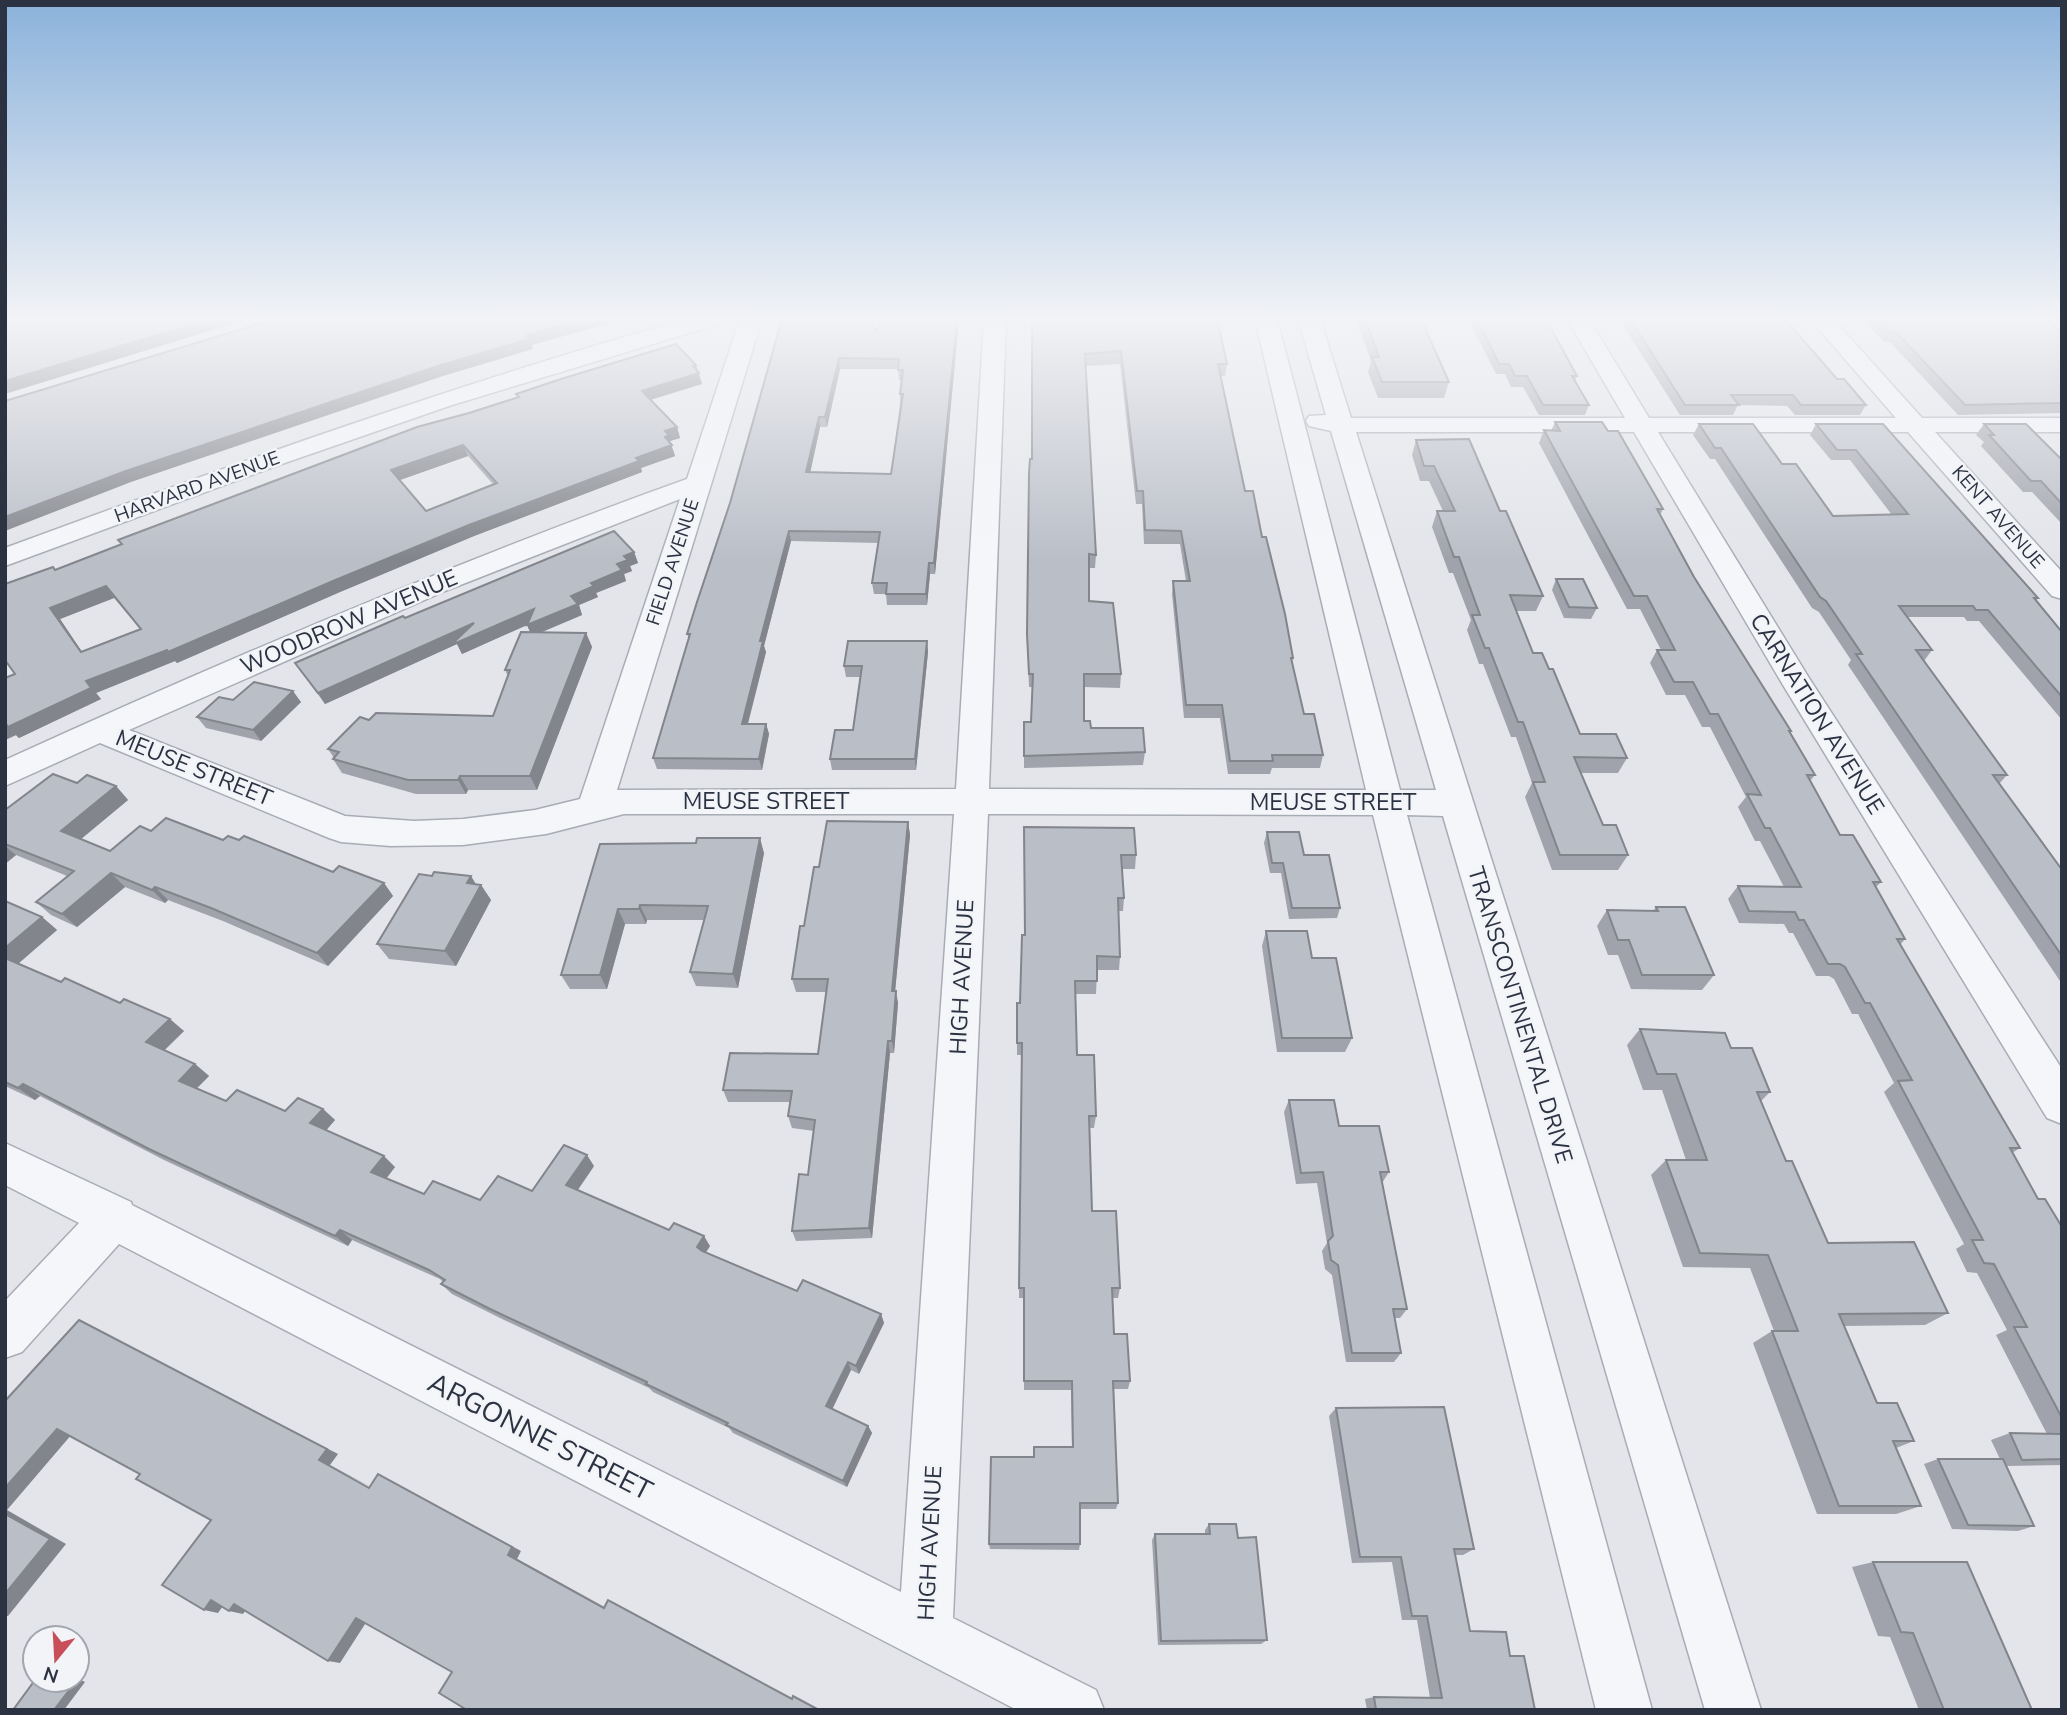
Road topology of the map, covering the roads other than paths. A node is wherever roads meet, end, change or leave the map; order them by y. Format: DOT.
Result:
graph roads {
  1 [pos="445,399"];
  2 [pos="725,399"];
  3 [pos="991,399"];
  4 [pos="1286,399"];
  5 [pos="1332,399"];
  6 [pos="1627,399"];
  7 [pos="1893,399"];
  8 [pos="1290,416"];
  9 [pos="1642,424"];
  10 [pos="1340,425"];
  11 [pos="1917,425"];
  12 [pos="2062,425"];
  13 [pos="698,484"];
  14 [pos="5,558"];
  15 [pos="2062,590"];
  16 [pos="99,730"];
  17 [pos="5,774"];
  18 [pos="972,801"];
  19 [pos="1386,802"];
  20 [pos="1456,803"];
  21 [pos="595,805"];
  22 [pos="2062,1105"];
  23 [pos="5,1163"];
  24 [pos="115,1217"];
  25 [pos="5,1335"];
  26 [pos="925,1635"];
  27 [pos="1076,1710"];
  28 [pos="1624,1710"];
  29 [pos="1733,1710"];
  1 -- 14 [label="street, HARVARD AVENUE"];
  2 -- 13 [label="street, FIELD AVENUE"];
  3 -- 18 [label="street, HIGH AVENUE"];
  4 -- 8 [label="street"];
  5 -- 10 [label="street, TRANSCONTINENTAL DRIVE"];
  6 -- 9 [label="street, CARNATION AVENUE"];
  7 -- 11 [label="street, KENT AVENUE"];
  8 -- 10 [label="street"];
  8 -- 19 [label="street"];
  9 -- 10 [label="street"];
  9 -- 11 [label="street"];
  9 -- 22 [label="street, CARNATION AVENUE"];
  10 -- 20 [label="street, TRANSCONTINENTAL DRIVE"];
  11 -- 12 [label="street"];
  11 -- 15 [label="street, KENT AVENUE"];
  13 -- 16 [label="street, WOODROW AVENUE"];
  13 -- 21 [label="street, FIELD AVENUE"];
  16 -- 17 [label="street, WOODROW AVENUE"];
  16 -- 21 [label="street, MEUSE STREET"];
  18 -- 19 [label="street, MEUSE STREET"];
  18 -- 21 [label="street, MEUSE STREET"];
  18 -- 26 [label="street, HIGH AVENUE"];
  19 -- 20 [label="street, MEUSE STREET"];
  19 -- 28 [label="street"];
  20 -- 29 [label="street, TRANSCONTINENTAL DRIVE"];
  23 -- 24 [label="street, ARGONNE STREET"];
  24 -- 25 [label="street"];
  24 -- 26 [label="street, ARGONNE STREET"];
  26 -- 27 [label="street, ARGONNE STREET"];
}
